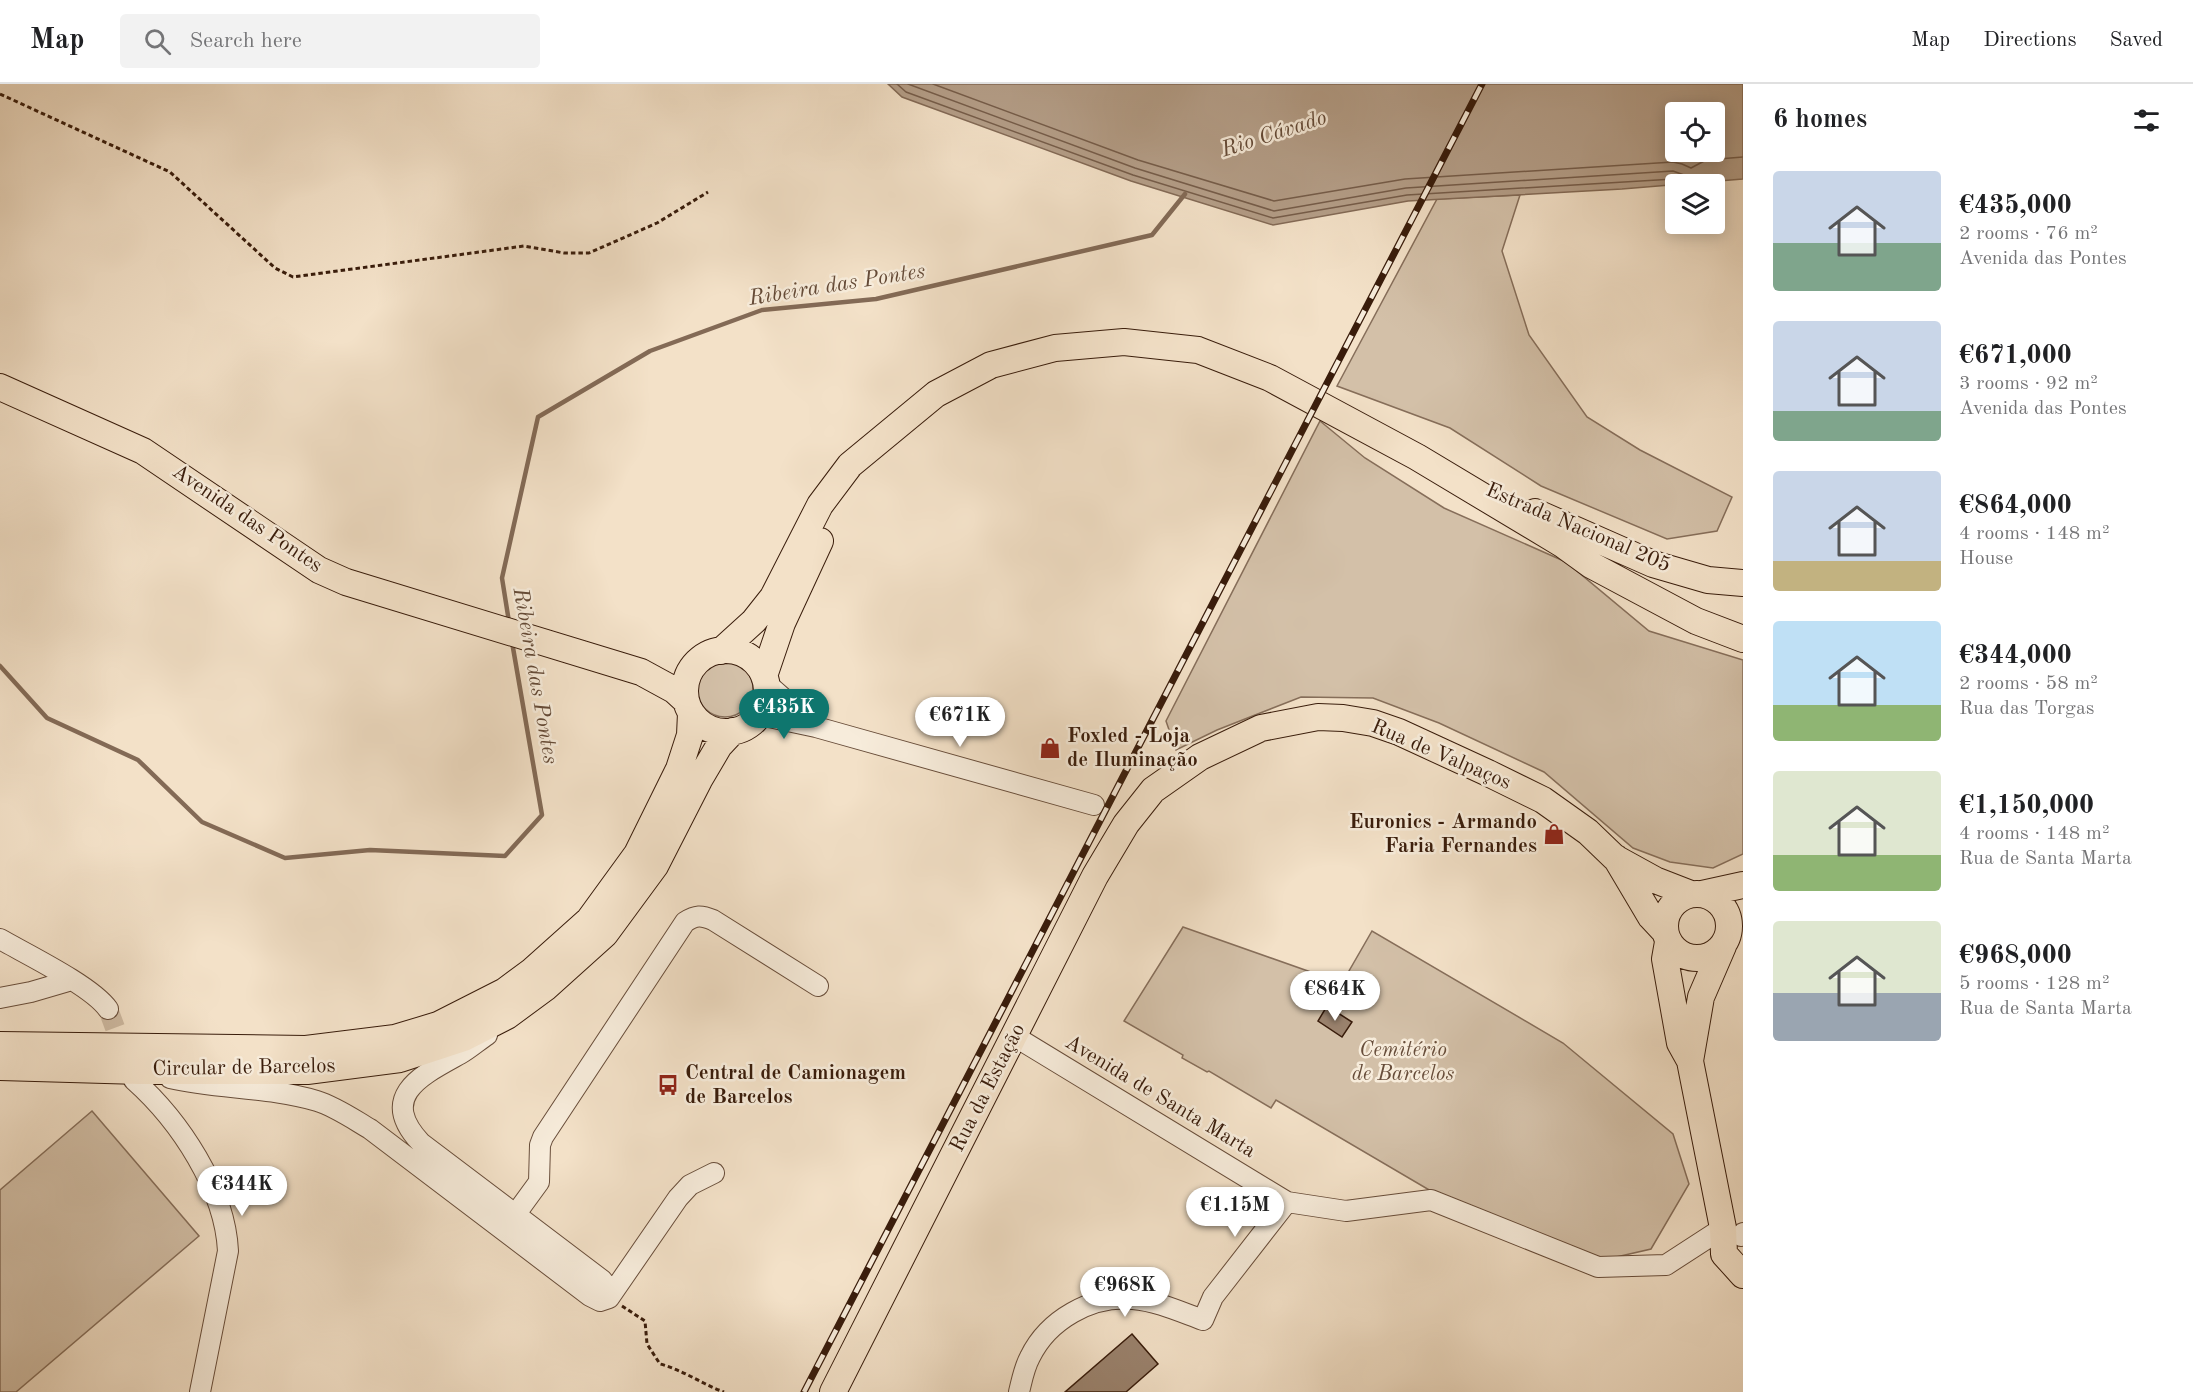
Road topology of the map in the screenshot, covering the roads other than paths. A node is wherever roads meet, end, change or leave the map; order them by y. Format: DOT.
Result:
graph roads {
  1 [pos="0,387"];
  2 [pos="886,435"];
  3 [pos="1417,457"];
  4 [pos="1562,544"];
  5 [pos="1743,583"];
  6 [pos="1743,596"];
  7 [pos="1743,639"];
  8 [pos="711,655"];
  9 [pos="640,672"];
  10 [pos="765,680"];
  11 [pos="689,707"];
  12 [pos="759,716"];
  13 [pos="816,727"];
  14 [pos="733,732"];
  15 [pos="1153,790"];
  16 [pos="1094,805"];
  17 [pos="1615,858"];
  18 [pos="1743,885"];
  19 [pos="1697,894"];
  20 [pos="1731,935"];
  21 [pos="1666,937"];
  22 [pos="0,939"];
  23 [pos="72,980"];
  24 [pos="818,986"];
  25 [pos="0,998"];
  26 [pos="108,1009"];
  27 [pos="507,1016"];
  28 [pos="1014,1036"];
  29 [pos="0,1045"];
  30 [pos="1690,1061"];
  31 [pos="0,1067"];
  32 [pos="137,1075"];
  33 [pos="714,1173"];
  34 [pos="1287,1202"];
  35 [pos="516,1214"];
  36 [pos="504,1230"];
  37 [pos="1737,1234"];
  38 [pos="1743,1275"];
  39 [pos="609,1298"];
  40 [pos="200,1392"];
  41 [pos="833,1392"];
  42 [pos="1019,1392"];
  1 -- 9 [label="main road, Avenida das Pontes"];
  2 -- 3 [label="main road, Estrada Nacional 205"];
  2 -- 8 [label="main road, Estrada Nacional 205"];
  2 -- 10 [label="main road, Estrada Nacional 205"];
  3 -- 4 [label="main road, Estrada Nacional 205"];
  3 -- 5 [label="main road, Estrada Nacional 205"];
  4 -- 6 [label="main road"];
  4 -- 7 [label="main road"];
  8 -- 9 [label="main road, Avenida das Pontes"];
  8 -- 10 [label="main road"];
  8 -- 11 [label="main road"];
  9 -- 11 [label="main road, Avenida das Pontes"];
  10 -- 12 [label="main road"];
  10 -- 13 [label="street"];
  11 -- 14 [label="main road"];
  11 -- 29 [label="main road, Circular de Barcelos"];
  12 -- 13 [label="street"];
  12 -- 14 [label="main road"];
  13 -- 16 [label="street"];
  14 -- 27 [label="main road, Circular de Barcelos"];
  15 -- 17 [label="main road, Rua de Valpaços"];
  15 -- 28 [label="main road, Rua da Estação"];
  17 -- 19 [label="main road, Rua de Valpaços"];
  17 -- 21 [label="main road, Rua de Valpaços"];
  18 -- 19 [label="main road"];
  19 -- 20 [label="main road"];
  19 -- 21 [label="main road"];
  20 -- 21 [label="main road"];
  20 -- 30 [label="main road"];
  21 -- 30 [label="main road"];
  22 -- 23 [label="street"];
  23 -- 25 [label="street"];
  23 -- 26 [label="street"];
  24 -- 35 [label="street"];
  27 -- 32 [label="main road, Circular de Barcelos"];
  27 -- 35 [label="street"];
  28 -- 34 [label="street, Avenida de Santa Marta"];
  28 -- 41 [label="main road, Rua da Estação"];
  30 -- 37 [label="main road"];
  31 -- 32 [label="main road, Circular de Barcelos"];
  32 -- 36 [label="street"];
  32 -- 40 [label="street"];
  33 -- 39 [label="street"];
  34 -- 37 [label="street, Avenida de Santa Marta"];
  34 -- 42 [label="street"];
  35 -- 36 [label="street"];
  35 -- 39 [label="street"];
  36 -- 39 [label="street"];
  37 -- 38 [label="main road"];
}
